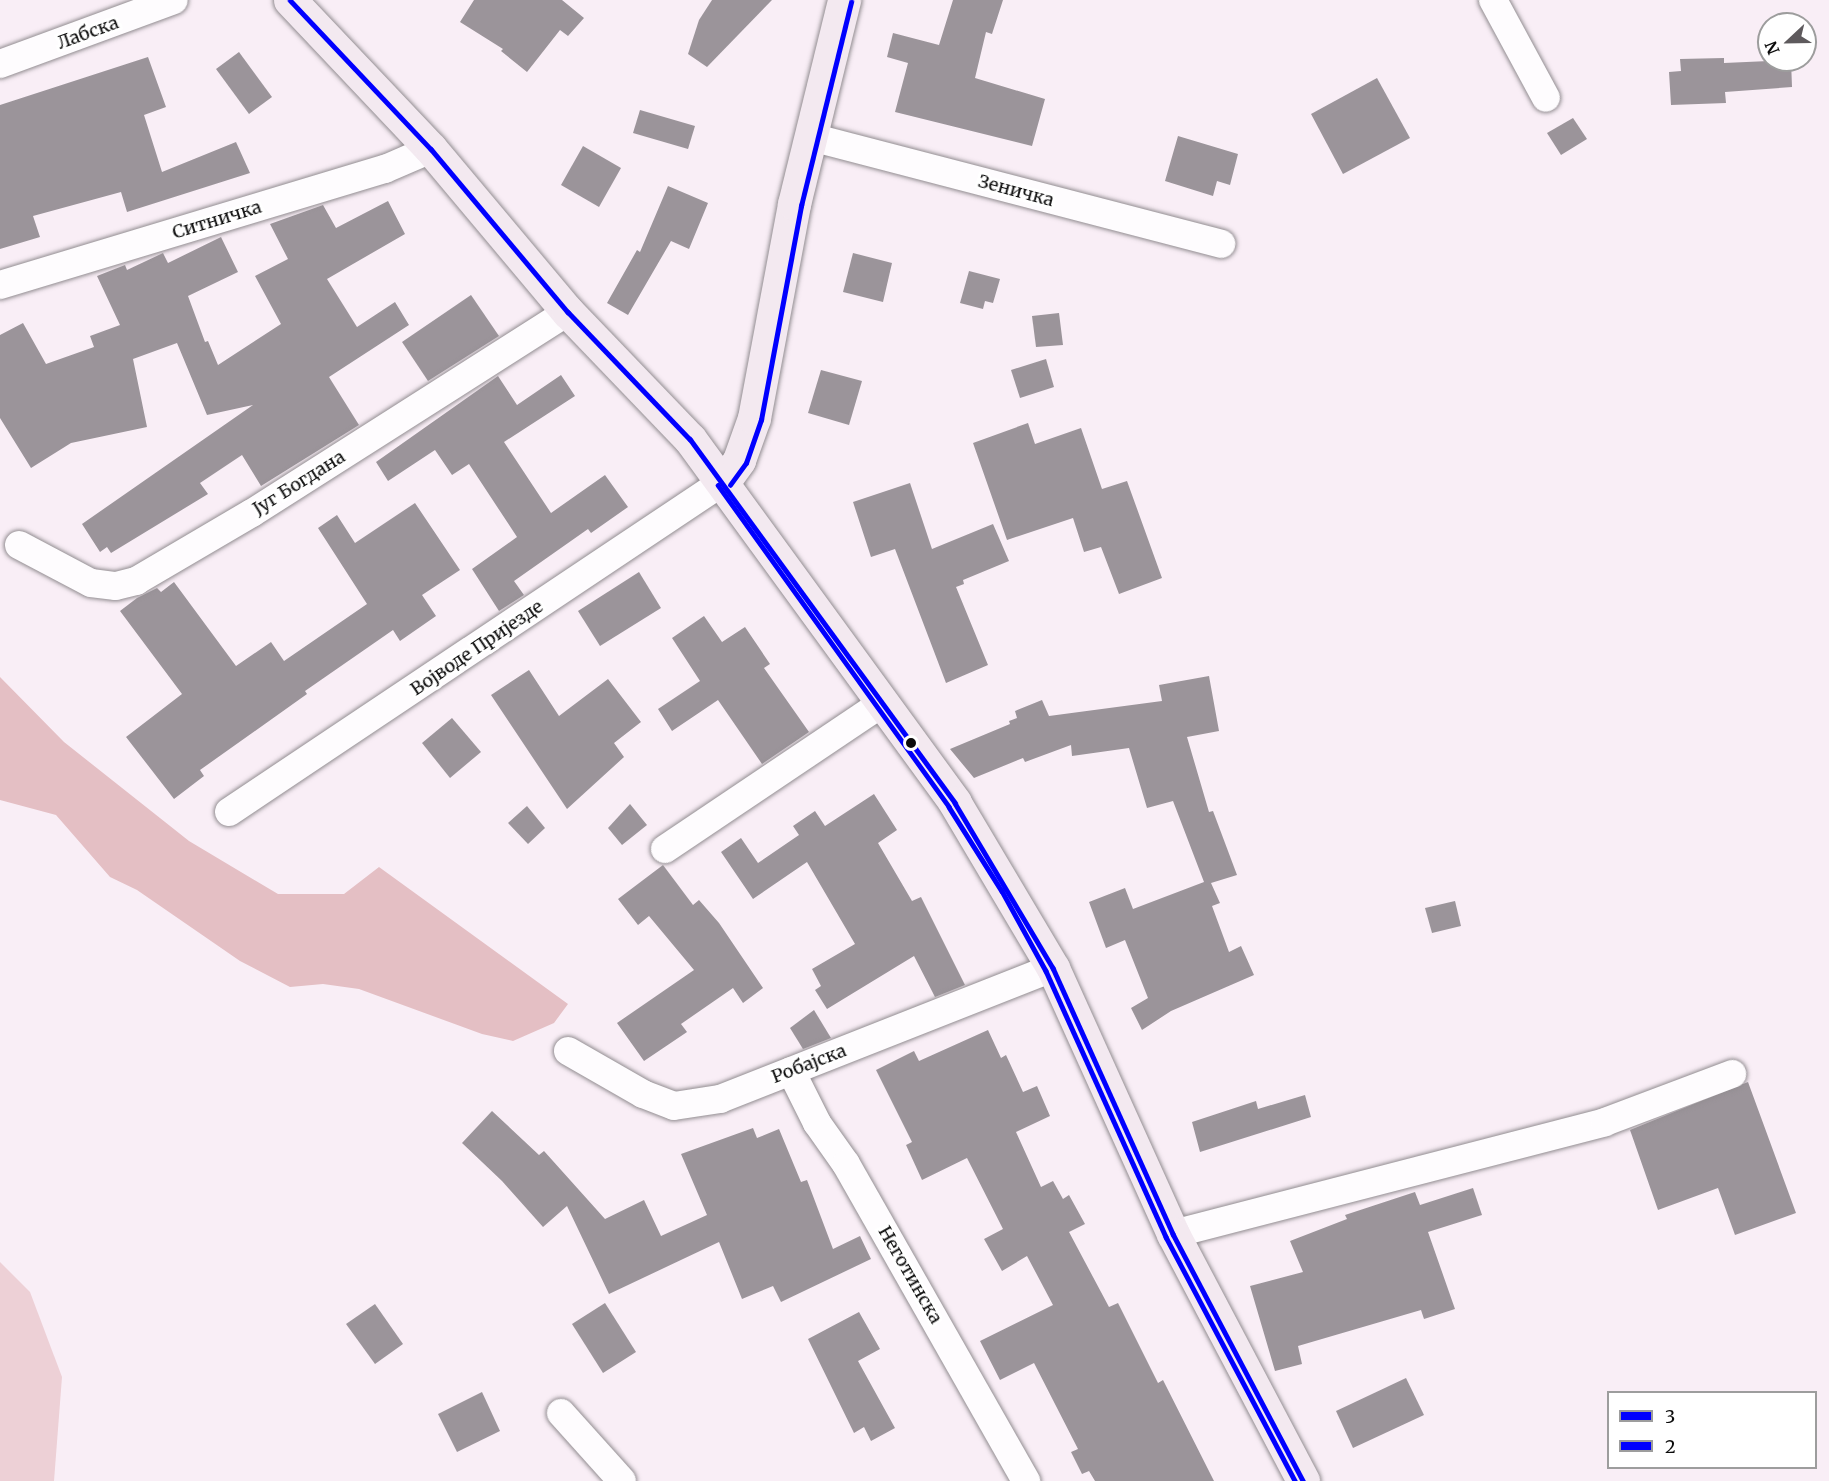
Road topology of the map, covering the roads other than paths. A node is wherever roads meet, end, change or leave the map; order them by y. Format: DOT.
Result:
graph roads {
  1 [pos="174,0"];
  2 [pos="290,0"];
  3 [pos="844,0"];
  4 [pos="1493,0"];
  5 [pos="0,64"];
  6 [pos="1546,98"];
  7 [pos="811,137"];
  8 [pos="431,149"];
  9 [pos="1221,244"];
  10 [pos="0,285"];
  11 [pos="567,312"];
  12 [pos="724,481"];
  13 [pos="19,545"];
  14 [pos="882,703"];
  15 [pos="229,812"];
  16 [pos="665,849"];
  17 [pos="1053,968"];
  18 [pos="568,1051"];
  19 [pos="791,1071"];
  20 [pos="1732,1074"];
  21 [pos="1173,1234"];
  22 [pos="561,1413"];
  23 [pos="622,1481"];
  24 [pos="1026,1481"];
  25 [pos="1303,1481"];
  1 -- 5 [label="street, Лабска"];
  2 -- 8 [label="main road"];
  3 -- 7 [label="main road"];
  4 -- 6 [label="street"];
  7 -- 9 [label="street, Зеничка"];
  7 -- 12 [label="main road"];
  8 -- 10 [label="street, Ситничка"];
  8 -- 11 [label="main road"];
  11 -- 12 [label="main road"];
  11 -- 13 [label="street, Југ Богдана"];
  12 -- 14 [label="main road"];
  12 -- 15 [label="street, Војводе Пријезде"];
  14 -- 16 [label="street"];
  14 -- 17 [label="main road"];
  17 -- 19 [label="street, Робајска"];
  17 -- 21 [label="main road"];
  18 -- 19 [label="street, Робајска"];
  19 -- 24 [label="street, Неготинска"];
  20 -- 21 [label="street"];
  21 -- 25 [label="main road"];
  22 -- 23 [label="street"];
}
